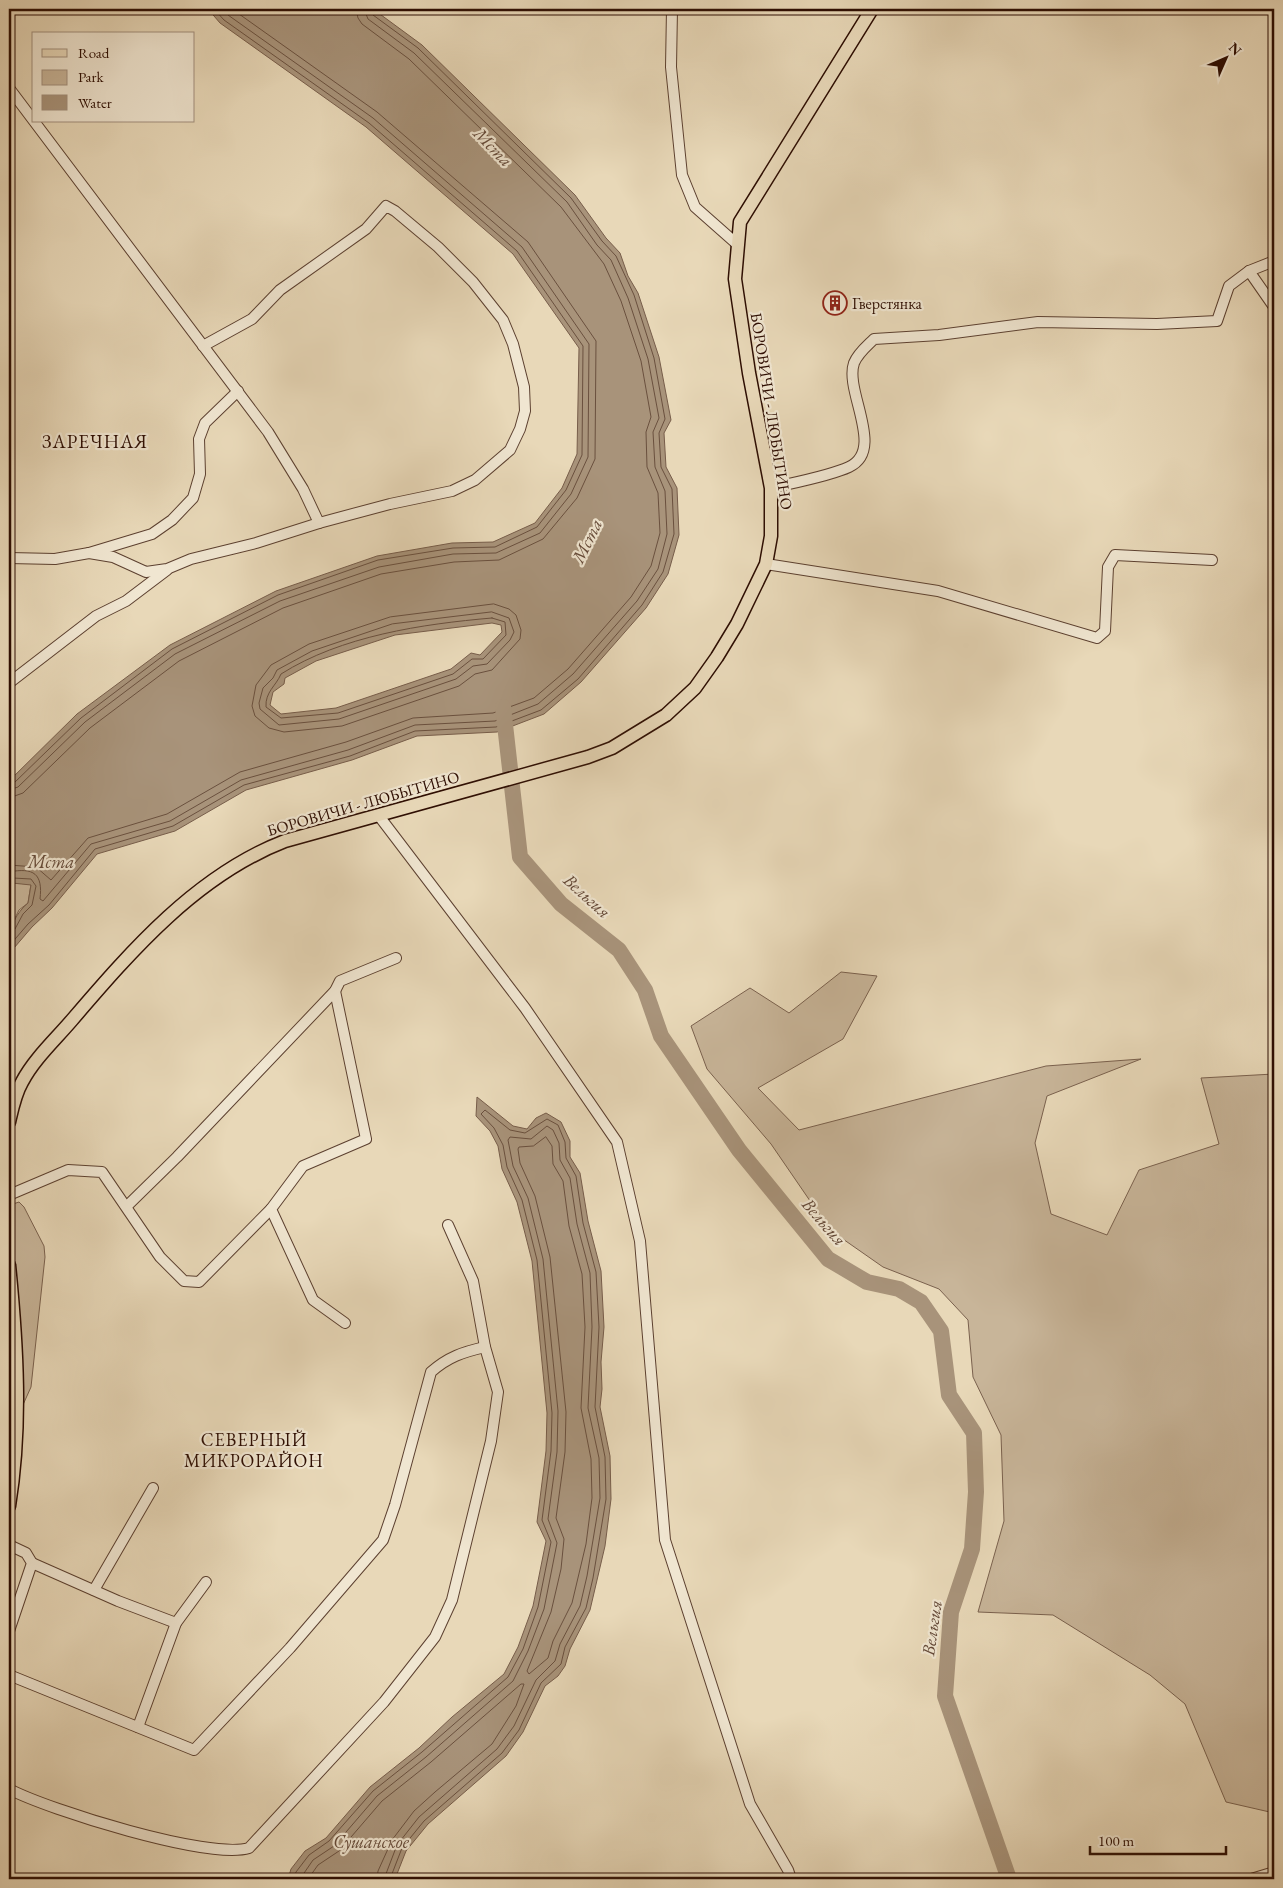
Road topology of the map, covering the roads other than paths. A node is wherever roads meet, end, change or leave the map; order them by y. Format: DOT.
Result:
graph roads {
  1 [pos="672,9"];
  2 [pos="872,9"];
  3 [pos="9,88"];
  4 [pos="32,119"];
  5 [pos="35,122"];
  6 [pos="738,245"];
  7 [pos="1274,261"];
  8 [pos="1249,271"];
  9 [pos="1274,307"];
  10 [pos="203,346"];
  11 [pos="238,390"];
  12 [pos="770,488"];
  13 [pos="319,523"];
  14 [pos="89,553"];
  15 [pos="9,558"];
  16 [pos="1212,560"];
  17 [pos="766,564"];
  18 [pos="167,569"];
  19 [pos="9,683"];
  20 [pos="379,816"];
  21 [pos="396,958"];
  22 [pos="334,991"];
  23 [pos="9,1122"];
  24 [pos="9,1195"];
  25 [pos="127,1206"];
  26 [pos="270,1209"];
  27 [pos="448,1225"];
  28 [pos="9,1265"];
  29 [pos="345,1323"];
  30 [pos="485,1347"];
  31 [pos="153,1488"];
  32 [pos="9,1506"];
  33 [pos="9,1545"];
  34 [pos="32,1563"];
  35 [pos="206,1582"];
  36 [pos="94,1590"];
  37 [pos="176,1623"];
  38 [pos="9,1631"];
  39 [pos="9,1675"];
  40 [pos="138,1727"];
  41 [pos="9,1789"];
  42 [pos="1271,1873"];
  43 [pos="791,1879"];
  44 [pos="1251,1879"];
  1 -- 6 [label="street"];
  2 -- 6 [label="main road, БОРОВИЧИ - ЛЮБЫТИНО"];
  3 -- 4 [label="street"];
  5 -- 10 [label="street"];
  6 -- 12 [label="main road, БОРОВИЧИ - ЛЮБЫТИНО"];
  7 -- 8 [label="street"];
  8 -- 9 [label="street"];
  8 -- 12 [label="street"];
  10 -- 11 [label="street"];
  10 -- 13 [label="street"];
  11 -- 13 [label="street"];
  11 -- 14 [label="street"];
  12 -- 17 [label="main road, БОРОВИЧИ - ЛЮБЫТИНО"];
  13 -- 18 [label="street"];
  14 -- 15 [label="street"];
  14 -- 18 [label="street"];
  16 -- 17 [label="street"];
  17 -- 20 [label="main road, БОРОВИЧИ - ЛЮБЫТИНО"];
  18 -- 19 [label="street"];
  20 -- 23 [label="main road, БОРОВИЧИ - ЛЮБЫТИНО"];
  20 -- 43 [label="street"];
  21 -- 22 [label="street"];
  22 -- 25 [label="street"];
  22 -- 26 [label="street"];
  24 -- 25 [label="street"];
  25 -- 26 [label="street"];
  26 -- 29 [label="street"];
  27 -- 30 [label="street"];
  28 -- 32 [label="main road"];
  30 -- 40 [label="street"];
  30 -- 41 [label="street"];
  31 -- 36 [label="street"];
  33 -- 34 [label="street"];
  34 -- 36 [label="street"];
  34 -- 38 [label="street"];
  35 -- 37 [label="street"];
  36 -- 37 [label="street"];
  37 -- 40 [label="street"];
  39 -- 40 [label="street"];
  42 -- 44 [label="street"];
}
